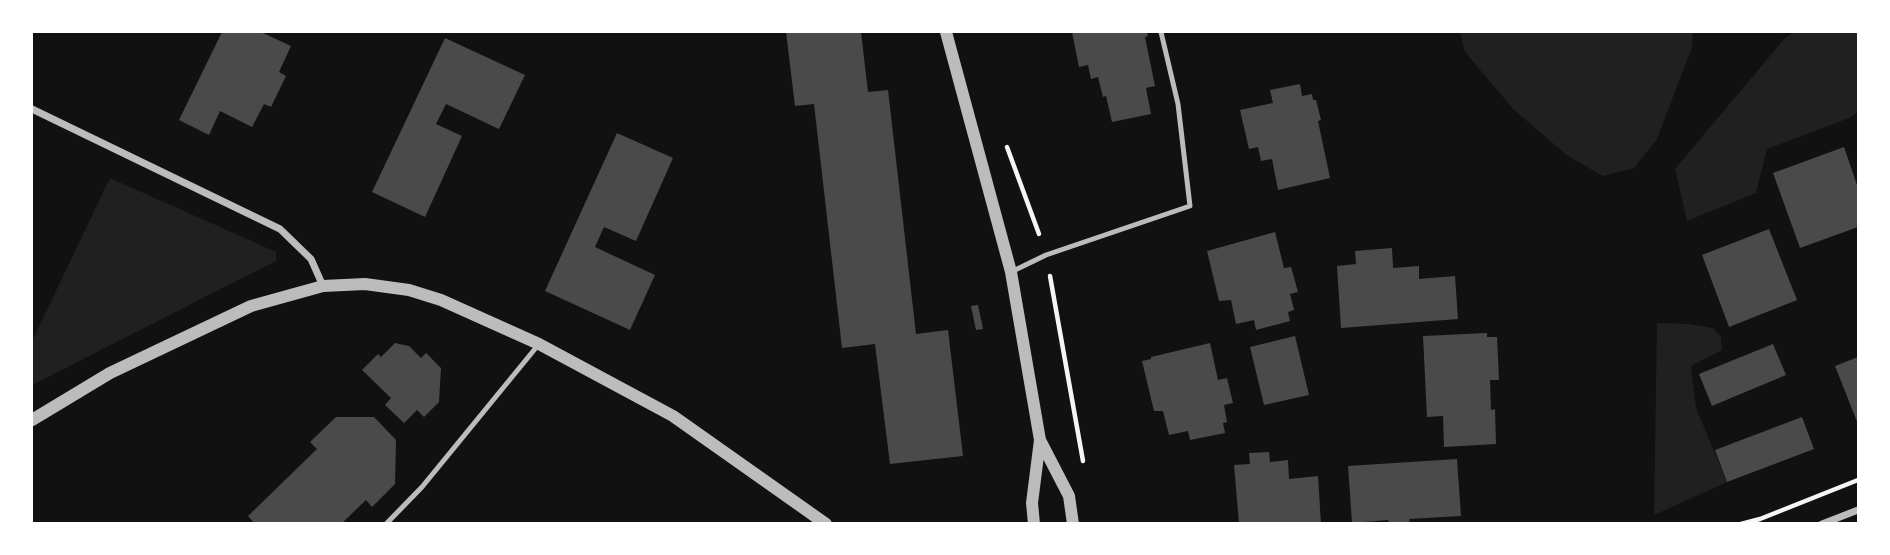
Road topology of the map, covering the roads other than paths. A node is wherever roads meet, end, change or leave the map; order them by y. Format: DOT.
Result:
graph roads {
  1 [pos="946,32"];
  2 [pos="1161,32"];
  3 [pos="32,109"];
  4 [pos="1010,272"];
  5 [pos="323,286"];
  6 [pos="539,344"];
  7 [pos="32,421"];
  8 [pos="1040,440"];
  9 [pos="1858,510"];
  10 [pos="386,523"];
  11 [pos="826,523"];
  12 [pos="1034,523"];
  13 [pos="1073,523"];
  14 [pos="1822,523"];
  1 -- 4 [label="street"];
  2 -- 4 [label="lane"];
  3 -- 5 [label="street"];
  4 -- 8 [label="street"];
  5 -- 6 [label="street"];
  5 -- 7 [label="street"];
  6 -- 10 [label="lane"];
  6 -- 11 [label="street"];
  8 -- 12 [label="street"];
  8 -- 13 [label="street"];
  9 -- 14 [label="street"];
}
